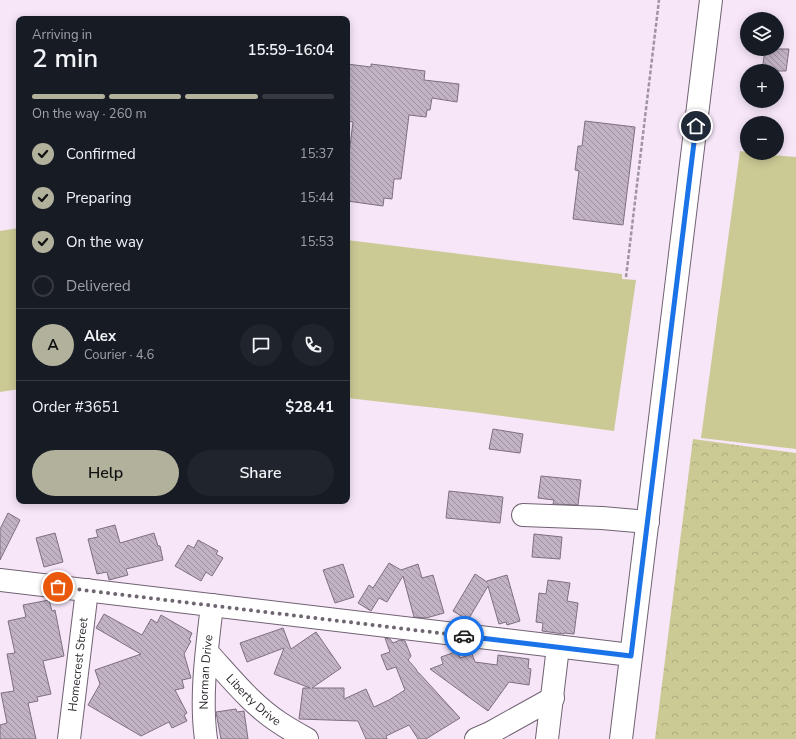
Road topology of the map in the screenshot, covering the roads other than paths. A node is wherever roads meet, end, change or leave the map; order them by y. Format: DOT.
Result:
graph roads {
  1 [pos="711,0"];
  2 [pos="523,515"];
  3 [pos="648,522"];
  4 [pos="0,580"];
  5 [pos="87,590"];
  6 [pos="212,605"];
  7 [pos="558,647"];
  8 [pos="207,652"];
  9 [pos="631,656"];
  10 [pos="553,698"];
  11 [pos="69,739"];
  12 [pos="206,739"];
  13 [pos="307,739"];
  14 [pos="476,739"];
  15 [pos="547,739"];
  16 [pos="621,739"];
  1 -- 3 [label="main road"];
  2 -- 3 [label="main road"];
  3 -- 9 [label="main road"];
  4 -- 5 [label="main road"];
  5 -- 6 [label="main road"];
  5 -- 11 [label="main road, Homecrest Street"];
  6 -- 7 [label="main road"];
  6 -- 8 [label="main road, Norman Drive"];
  7 -- 9 [label="main road"];
  7 -- 10 [label="main road"];
  8 -- 12 [label="main road, Norman Drive"];
  8 -- 13 [label="main road, Liberty Drive"];
  9 -- 16 [label="main road"];
  10 -- 14 [label="main road"];
  10 -- 15 [label="main road"];
}
